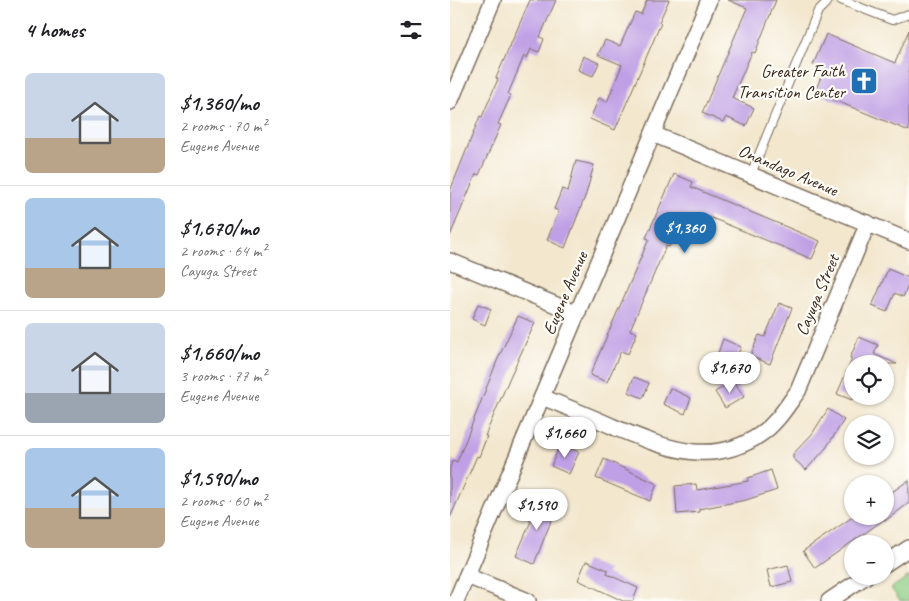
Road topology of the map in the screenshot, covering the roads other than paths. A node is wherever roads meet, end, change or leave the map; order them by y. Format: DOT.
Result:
graph roads {
  1 [pos="493,0"];
  2 [pos="709,0"];
  3 [pos="829,0"];
  4 [pos="841,0"];
  5 [pos="909,14"];
  6 [pos="450,102"];
  7 [pos="653,134"];
  8 [pos="751,174"];
  9 [pos="868,223"];
  10 [pos="909,241"];
  11 [pos="450,261"];
  12 [pos="578,314"];
  13 [pos="542,397"];
  14 [pos="909,548"];
  15 [pos="894,558"];
  16 [pos="467,576"];
  17 [pos="853,585"];
  18 [pos="456,601"];
  19 [pos="528,601"];
  20 [pos="829,601"];
  1 -- 6 [label="street"];
  2 -- 7 [label="street, Eugene Avenue"];
  3 -- 8 [label="lane"];
  4 -- 5 [label="lane"];
  7 -- 8 [label="street, Onandago Avenue"];
  7 -- 12 [label="street, Eugene Avenue"];
  8 -- 9 [label="street, Onandago Avenue"];
  9 -- 10 [label="street, Onandago Avenue"];
  9 -- 13 [label="street, Cayuga Street"];
  11 -- 12 [label="street"];
  12 -- 13 [label="street, Eugene Avenue"];
  13 -- 16 [label="street, Eugene Avenue"];
  14 -- 15 [label="street"];
  16 -- 18 [label="street, Eugene Avenue"];
  16 -- 19 [label="street"];
  17 -- 20 [label="street"];
}
